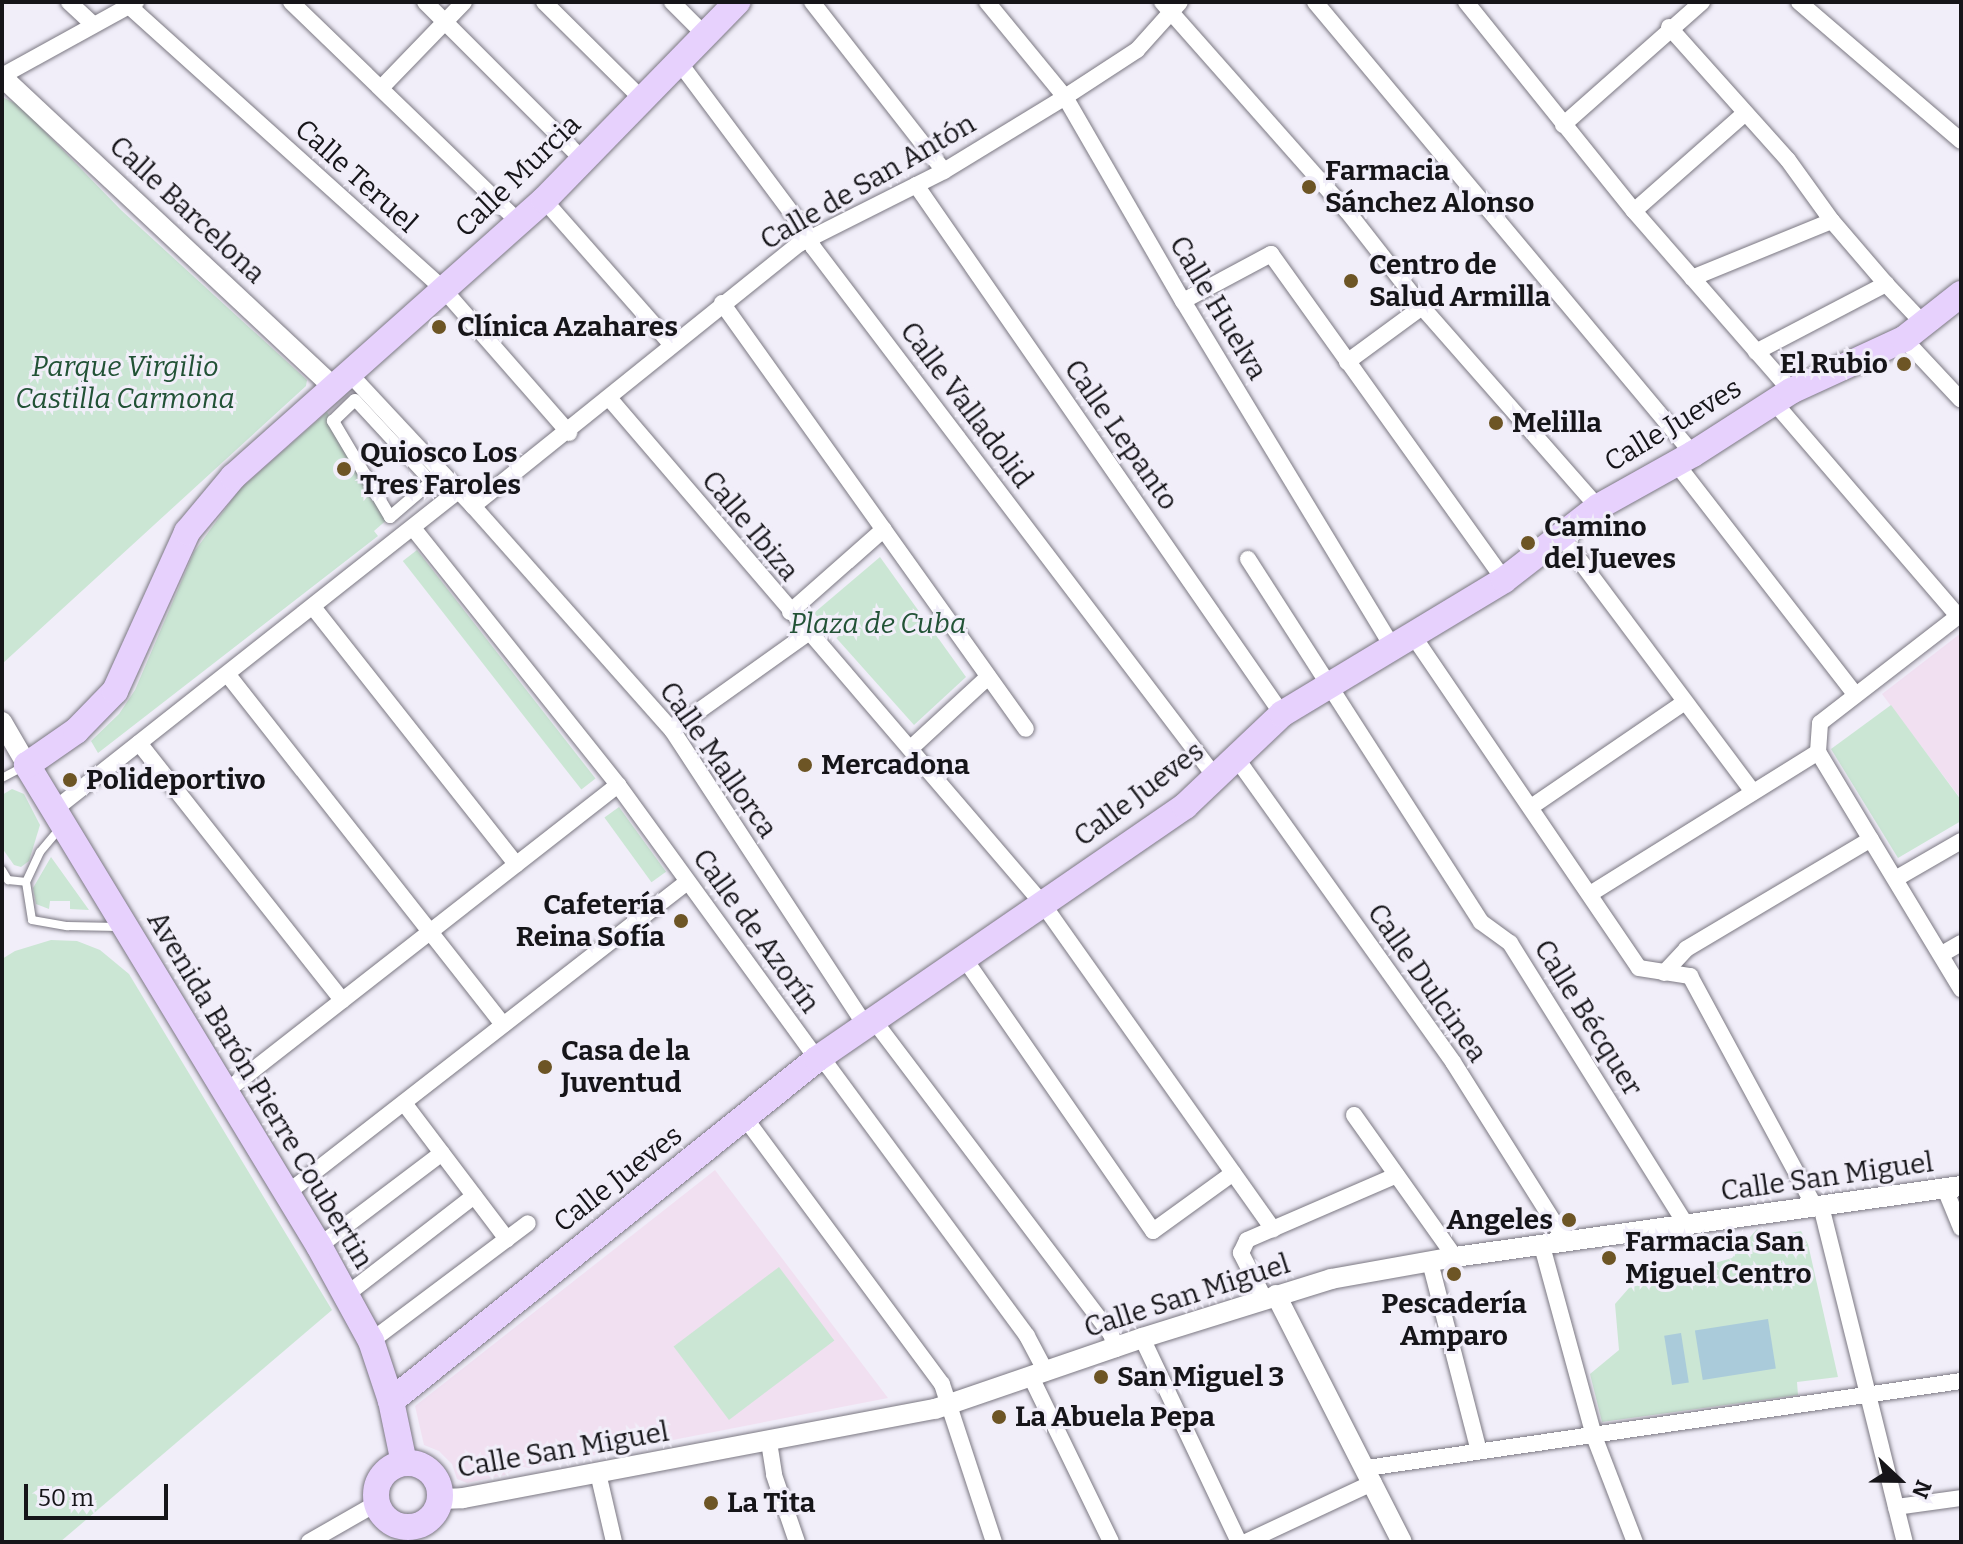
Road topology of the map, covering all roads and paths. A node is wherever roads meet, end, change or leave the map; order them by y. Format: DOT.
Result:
graph roads {
  1 [pos="69,2"];
  2 [pos="291,2"];
  3 [pos="425,2"];
  4 [pos="464,2"];
  5 [pos="544,2"];
  6 [pos="672,2"];
  7 [pos="737,2"];
  8 [pos="812,2"];
  9 [pos="987,2"];
  10 [pos="1315,2"];
  11 [pos="1466,2"];
  12 [pos="1702,2"];
  13 [pos="1799,2"];
  14 [pos="133,4"];
  15 [pos="1171,6"];
  16 [pos="445,22"];
  17 [pos="93,24"];
  18 [pos="1669,27"];
  19 [pos="705,35"];
  20 [pos="679,62"];
  21 [pos="2,77"];
  22 [pos="382,87"];
  23 [pos="1065,97"];
  24 [pos="642,99"];
  25 [pos="1745,113"];
  26 [pos="1563,125"];
  27 [pos="1961,141"];
  28 [pos="583,160"];
  29 [pos="944,171"];
  30 [pos="916,185"];
  31 [pos="544,200"];
  32 [pos="1634,211"];
  33 [pos="1832,221"];
  34 [pos="519,222"];
  35 [pos="810,238"];
  36 [pos="1692,278"];
  37 [pos="1886,284"];
  38 [pos="444,290"];
  39 [pos="1961,294"];
  40 [pos="1183,301"];
  41 [pos="722,303"];
  42 [pos="1422,307"];
  43 [pos="1914,331"];
  44 [pos="671,344"];
  45 [pos="1756,352"];
  46 [pos="1347,362"];
  47 [pos="340,379"];
  48 [pos="1782,396"];
  49 [pos="609,398"];
  50 [pos="1961,400"];
  51 [pos="569,433"];
  52 [pos="1684,458"];
  53 [pos="431,482"];
  54 [pos="458,491"];
  55 [pos="473,506"];
  56 [pos="1598,507"];
  57 [pos="413,528"];
  58 [pos="884,529"];
  59 [pos="1560,534"];
  60 [pos="1248,559"];
  61 [pos="1504,580"];
  62 [pos="313,607"];
  63 [pos="790,612"];
  64 [pos="1960,615"];
  65 [pos="808,633"];
  66 [pos="1404,642"];
  67 [pos="228,675"];
  68 [pos="988,677"];
  69 [pos="1333,685"];
  70 [pos="1855,694"];
  71 [pos="1685,702"];
  72 [pos="1282,714"];
  73 [pos="2,722"];
  74 [pos="1026,729"];
  75 [pos="672,730"];
  76 [pos="139,743"];
  77 [pos="911,748"];
  78 [pos="1818,752"];
  79 [pos="1237,759"];
  80 [pos="27,765"];
  81 [pos="2,778"];
  82 [pos="1216,778"];
  83 [pos="618,785"];
  84 [pos="1753,792"];
  85 [pos="1531,807"];
  86 [pos="58,819"];
  87 [pos="1871,839"];
  88 [pos="1961,841"];
  89 [pos="516,864"];
  90 [pos="2,870"];
  91 [pos="1897,878"];
  92 [pos="26,882"];
  93 [pos="687,882"];
  94 [pos="1590,894"];
  95 [pos="1042,903"];
  96 [pos="127,928"];
  97 [pos="430,932"];
  98 [pos="1961,943"];
  99 [pos="1942,954"];
  100 [pos="964,958"];
  101 [pos="1664,973"];
  102 [pos="1961,989"];
  103 [pos="342,1000"];
  104 [pos="871,1024"];
  105 [pos="503,1025"];
  106 [pos="817,1059"];
  107 [pos="225,1092"];
  108 [pos="404,1103"];
  109 [pos="1354,1115"];
  110 [pos="745,1118"];
  111 [pos="442,1153"];
  112 [pos="1233,1173"];
  113 [pos="1397,1175"];
  114 [pos="1953,1187"];
  115 [pos="286,1194"];
  116 [pos="474,1196"];
  117 [pos="1818,1206"];
  118 [pos="528,1223"];
  119 [pos="1686,1225"];
  120 [pos="1961,1228"];
  121 [pos="1273,1229"];
  122 [pos="507,1239"];
  123 [pos="1567,1243"];
  124 [pos="319,1246"];
  125 [pos="1542,1246"];
  126 [pos="1455,1257"];
  127 [pos="1430,1262"];
  128 [pos="346,1295"];
  129 [pos="1270,1296"];
  130 [pos="1142,1338"];
  131 [pos="371,1341"];
  132 [pos="1116,1349"];
  133 [pos="1039,1375"];
  134 [pos="1961,1381"];
  135 [pos="1868,1394"];
  136 [pos="391,1401"];
  137 [pos="950,1403"];
  138 [pos="1594,1436"];
  139 [pos="769,1442"];
  140 [pos="1479,1451"];
  141 [pos="404,1463"];
  142 [pos="598,1473"];
  143 [pos="1370,1475"];
  144 [pos="1961,1498"];
  145 [pos="439,1499"];
  146 [pos="377,1503"];
  147 [pos="1896,1507"];
  148 [pos="413,1533"];
  149 [pos="309,1542"];
  150 [pos="614,1542"];
  151 [pos="797,1542"];
  152 [pos="994,1542"];
  153 [pos="1111,1542"];
  154 [pos="1239,1542"];
  155 [pos="1246,1542"];
  156 [pos="1402,1542"];
  157 [pos="1635,1542"];
  158 [pos="1905,1542"];
  1 -- 17 [label="street"];
  2 -- 22 [label="street"];
  3 -- 16 [label="street"];
  4 -- 16 [label="street"];
  5 -- 24 [label="street"];
  6 -- 19 [label="street"];
  7 -- 19 [label="main road, Calle Murcia"];
  8 -- 29 [label="street"];
  9 -- 23 [label="street, Calle Huelva"];
  10 -- 52 [label="street"];
  11 -- 26 [label="street"];
  12 -- 18 [label="street"];
  13 -- 27 [label="street"];
  14 -- 17 [label="street"];
  14 -- 38 [label="street, Calle Teruel"];
  15 -- 23 [label="street, Calle de San Antón"];
  15 -- 42 [label="street"];
  16 -- 22 [label="street"];
  16 -- 28 [label="street"];
  17 -- 21 [label="street"];
  18 -- 25 [label="street"];
  18 -- 26 [label="street"];
  19 -- 20 [label="main road, Calle Murcia"];
  20 -- 24 [label="main road, Calle Murcia"];
  20 -- 35 [label="street, Calle Valladolid"];
  21 -- 47 [label="street, Calle Barcelona"];
  22 -- 34 [label="street"];
  23 -- 29 [label="street, Calle de San Antón"];
  23 -- 40 [label="street, Calle Huelva"];
  24 -- 28 [label="main road, Calle Murcia"];
  25 -- 32 [label="street"];
  25 -- 33 [label="street"];
  26 -- 32 [label="street"];
  28 -- 31 [label="main road, Calle Murcia"];
  29 -- 30 [label="street, Calle de San Antón"];
  30 -- 35 [label="street, Calle de San Antón"];
  30 -- 72 [label="street, Calle Lepanto"];
  31 -- 34 [label="main road, Calle Murcia"];
  31 -- 44 [label="street"];
  32 -- 36 [label="street"];
  33 -- 36 [label="street"];
  33 -- 37 [label="street"];
  34 -- 38 [label="main road, Calle Murcia"];
  35 -- 41 [label="street, Calle de San Antón"];
  35 -- 82 [label="street, Calle Valladolid"];
  36 -- 45 [label="street"];
  37 -- 43 [label="street"];
  37 -- 45 [label="street"];
  38 -- 47 [label="main road, Calle Murcia"];
  38 -- 51 [label="street, Calle Teruel"];
  39 -- 43 [label="main road, Calle Jueves"];
  40 -- 46 [label="street"];
  40 -- 66 [label="street, Calle Huelva"];
  41 -- 44 [label="street, Calle de San Antón"];
  41 -- 58 [label="street"];
  42 -- 46 [label="street"];
  42 -- 56 [label="street"];
  43 -- 48 [label="main road, Calle Jueves"];
  43 -- 50 [label="street"];
  44 -- 49 [label="street, Calle de San Antón"];
  45 -- 48 [label="street"];
  46 -- 61 [label="street"];
  47 -- 54 [label="street, Calle Mallorca"];
  47 -- 80 [label="main road, Calle Murcia"];
  48 -- 52 [label="main road, Calle Jueves"];
  48 -- 64 [label="street"];
  49 -- 51 [label="street, Calle de San Antón"];
  49 -- 63 [label="street, Calle Ibiza"];
  51 -- 55 [label="street, Calle de San Antón"];
  52 -- 56 [label="main road, Calle Jueves"];
  52 -- 70 [label="street"];
  53 -- 53 [label="street"];
  54 -- 55 [label="street, Calle Mallorca"];
  54 -- 57 [label="street"];
  55 -- 75 [label="street, Calle Mallorca"];
  56 -- 59 [label="main road, Calle Jueves"];
  57 -- 62 [label="street"];
  57 -- 83 [label="street, Calle de Azorín"];
  58 -- 63 [label="street"];
  58 -- 68 [label="street"];
  59 -- 61 [label="main road, Calle Jueves"];
  59 -- 71 [label="street"];
  60 -- 69 [label="street, Calle Bécquer"];
  61 -- 66 [label="main road, Calle Jueves"];
  62 -- 67 [label="street"];
  62 -- 89 [label="street"];
  63 -- 65 [label="street, Calle Ibiza"];
  64 -- 70 [label="street"];
  65 -- 75 [label="street"];
  65 -- 77 [label="street, Calle Ibiza"];
  66 -- 69 [label="main road, Calle Jueves"];
  66 -- 85 [label="street, Calle Huelva"];
  67 -- 76 [label="street"];
  67 -- 97 [label="street"];
  68 -- 74 [label="street"];
  68 -- 77 [label="street"];
  69 -- 72 [label="main road, Calle Jueves"];
  69 -- 119 [label="street, Calle Bécquer"];
  70 -- 78 [label="street"];
  71 -- 84 [label="street"];
  71 -- 85 [label="street"];
  72 -- 79 [label="main road, Calle Jueves"];
  73 -- 80 [label="street"];
  75 -- 104 [label="street, Calle Mallorca"];
  76 -- 86 [label="street"];
  76 -- 103 [label="street"];
  77 -- 95 [label="street, Calle Ibiza"];
  78 -- 84 [label="street"];
  78 -- 87 [label="street"];
  79 -- 82 [label="main road, Calle Jueves"];
  79 -- 123 [label="street, Calle Dulcinea"];
  80 -- 81 [label="lane"];
  80 -- 86 [label="main road, Avenida Barón Pierre Coubertin"];
  82 -- 95 [label="main road, Calle Jueves"];
  83 -- 89 [label="street"];
  83 -- 93 [label="street, Calle de Azorín"];
  84 -- 94 [label="street"];
  85 -- 94 [label="street, Calle Huelva"];
  86 -- 92 [label="lane"];
  86 -- 96 [label="main road, Avenida Barón Pierre Coubertin"];
  87 -- 91 [label="street"];
  87 -- 101 [label="street"];
  88 -- 91 [label="street"];
  89 -- 97 [label="street"];
  90 -- 92 [label="lane"];
  91 -- 99 [label="street"];
  92 -- 96 [label="lane"];
  93 -- 105 [label="street"];
  93 -- 106 [label="street, Calle de Azorín"];
  94 -- 101 [label="street, Calle Huelva"];
  95 -- 100 [label="main road, Calle Jueves"];
  95 -- 112 [label="street, Calle Ibiza"];
  96 -- 107 [label="main road, Avenida Barón Pierre Coubertin"];
  97 -- 103 [label="street"];
  97 -- 105 [label="street"];
  98 -- 99 [label="street"];
  99 -- 102 [label="street"];
  100 -- 104 [label="main road, Calle Jueves"];
  100 -- 112 [label="street"];
  101 -- 117 [label="street, Calle Huelva"];
  103 -- 107 [label="street"];
  104 -- 106 [label="main road, Calle Jueves"];
  104 -- 132 [label="street, Calle Mallorca"];
  105 -- 108 [label="street"];
  106 -- 110 [label="main road, Calle Jueves"];
  106 -- 133 [label="street, Calle de Azorín"];
  107 -- 115 [label="main road, Avenida Barón Pierre Coubertin"];
  108 -- 111 [label="street"];
  108 -- 115 [label="street"];
  109 -- 113 [label="street"];
  110 -- 136 [label="main road, Calle Jueves"];
  110 -- 137 [label="street"];
  111 -- 116 [label="street"];
  111 -- 124 [label="street"];
  112 -- 121 [label="street, Calle Ibiza"];
  113 -- 121 [label="street"];
  113 -- 126 [label="street"];
  114 -- 117 [label="street, Calle San Miguel"];
  114 -- 120 [label="street"];
  115 -- 124 [label="main road, Avenida Barón Pierre Coubertin"];
  116 -- 122 [label="street"];
  116 -- 128 [label="street"];
  117 -- 119 [label="street, Calle San Miguel"];
  117 -- 135 [label="street"];
  118 -- 122 [label="street"];
  119 -- 123 [label="street, Calle San Miguel"];
  121 -- 129 [label="street"];
  122 -- 131 [label="street"];
  123 -- 125 [label="street, Calle San Miguel"];
  124 -- 128 [label="main road, Avenida Barón Pierre Coubertin"];
  125 -- 126 [label="street, Calle San Miguel"];
  125 -- 138 [label="street"];
  126 -- 127 [label="street, Calle San Miguel"];
  127 -- 129 [label="street, Calle San Miguel"];
  127 -- 140 [label="street"];
  128 -- 131 [label="main road, Avenida Barón Pierre Coubertin"];
  129 -- 130 [label="street, Calle San Miguel"];
  129 -- 143 [label="street"];
  130 -- 132 [label="street, Calle San Miguel"];
  130 -- 154 [label="street"];
  131 -- 136 [label="main road, Avenida Barón Pierre Coubertin"];
  132 -- 133 [label="street, Calle San Miguel"];
  133 -- 137 [label="street, Calle San Miguel"];
  133 -- 153 [label="street, Calle de Azorín"];
  134 -- 135 [label="street"];
  135 -- 138 [label="street"];
  135 -- 147 [label="street"];
  136 -- 141 [label="main road, Avenida Barón Pierre Coubertin"];
  137 -- 139 [label="street, Calle San Miguel"];
  137 -- 152 [label="street"];
  138 -- 140 [label="street"];
  138 -- 157 [label="street"];
  139 -- 142 [label="street, Calle San Miguel"];
  139 -- 151 [label="street"];
  140 -- 143 [label="street"];
  141 -- 145 [label="main road"];
  141 -- 146 [label="main road"];
  142 -- 145 [label="street, Calle San Miguel"];
  142 -- 150 [label="street"];
  143 -- 155 [label="street"];
  143 -- 156 [label="street"];
  144 -- 147 [label="street"];
  145 -- 148 [label="main road"];
  146 -- 148 [label="main road"];
  146 -- 149 [label="street"];
  147 -- 158 [label="street"];
}
